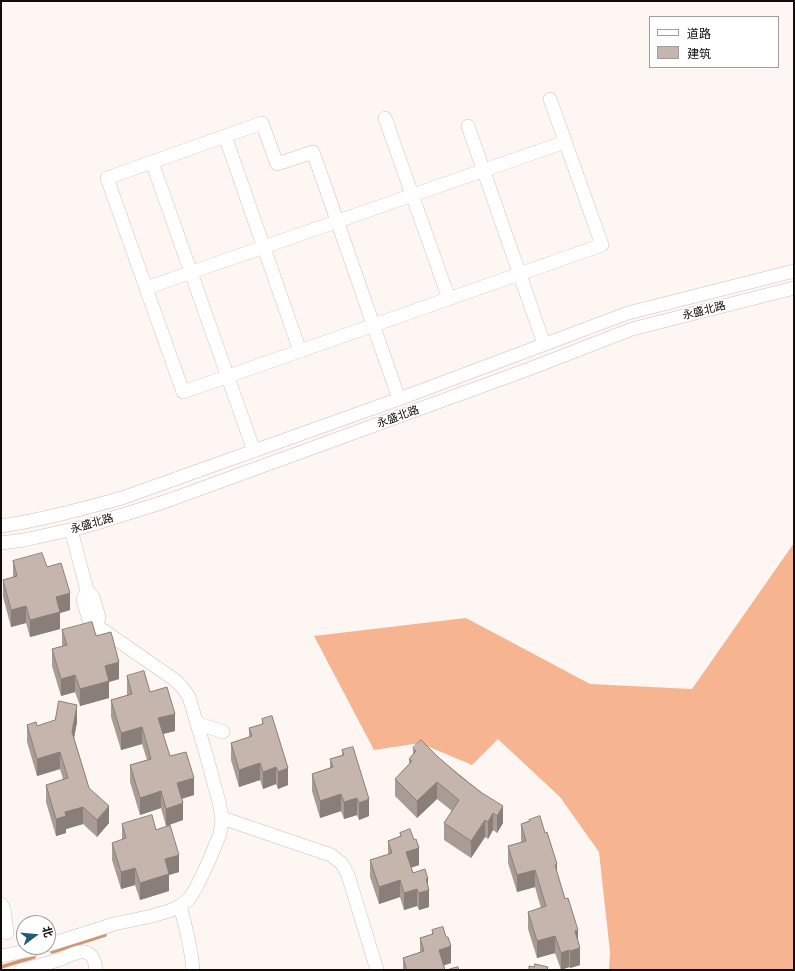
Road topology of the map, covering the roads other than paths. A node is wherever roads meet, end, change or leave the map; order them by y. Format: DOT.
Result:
graph roads {
  1 [pos="550,99"];
  2 [pos="385,118"];
  3 [pos="468,126"];
  4 [pos="225,136"];
  5 [pos="565,142"];
  6 [pos="152,162"];
  7 [pos="483,170"];
  8 [pos="412,195"];
  9 [pos="337,222"];
  10 [pos="264,247"];
  11 [pos="794,271"];
  12 [pos="191,273"];
  13 [pos="520,274"];
  14 [pos="146,288"];
  15 [pos="793,292"];
  16 [pos="449,299"];
  17 [pos="374,325"];
  18 [pos="544,344"];
  19 [pos="300,351"];
  20 [pos="228,376"];
  21 [pos="399,399"];
  22 [pos="254,451"];
  23 [pos="1,526"];
  24 [pos="71,530"];
  25 [pos="1,544"];
  26 [pos="197,723"];
  27 [pos="223,732"];
  28 [pos="222,818"];
  29 [pos="1,904"];
  30 [pos="180,906"];
  31 [pos="7,933"];
  32 [pos="56,943"];
  33 [pos="16,953"];
  34 [pos="44,955"];
  35 [pos="1,956"];
  36 [pos="47,967"];
  37 [pos="21,970"];
  38 [pos="96,970"];
  39 [pos="193,970"];
  40 [pos="377,970"];
  1 -- 5 [label="street"];
  2 -- 8 [label="street"];
  3 -- 7 [label="street"];
  4 -- 6 [label="street"];
  4 -- 9 [label="street"];
  4 -- 10 [label="street"];
  5 -- 7 [label="street"];
  5 -- 13 [label="street"];
  6 -- 12 [label="street"];
  6 -- 14 [label="street"];
  7 -- 8 [label="street"];
  7 -- 13 [label="street"];
  8 -- 9 [label="street"];
  8 -- 16 [label="street"];
  9 -- 10 [label="street"];
  9 -- 17 [label="street"];
  10 -- 12 [label="street"];
  10 -- 19 [label="street"];
  11 -- 18 [label="street, 永盛北路"];
  12 -- 14 [label="street"];
  12 -- 20 [label="street"];
  13 -- 16 [label="street"];
  13 -- 18 [label="street"];
  14 -- 20 [label="street"];
  15 -- 24 [label="street, 永盛北路"];
  16 -- 17 [label="street"];
  17 -- 19 [label="street"];
  17 -- 21 [label="street"];
  18 -- 21 [label="street, 永盛北路"];
  19 -- 20 [label="street"];
  20 -- 22 [label="street"];
  21 -- 22 [label="street, 永盛北路"];
  22 -- 23 [label="street, 永盛北路"];
  24 -- 25 [label="street, 永盛北路"];
  24 -- 26 [label="street"];
  26 -- 27 [label="street"];
  26 -- 28 [label="street"];
  28 -- 30 [label="street"];
  28 -- 40 [label="street"];
  29 -- 31 [label="street"];
  30 -- 32 [label="street"];
  30 -- 39 [label="street"];
  33 -- 35 [label="street"];
  34 -- 36 [label="street"];
  36 -- 37 [label="street"];
  36 -- 38 [label="street"];
}
